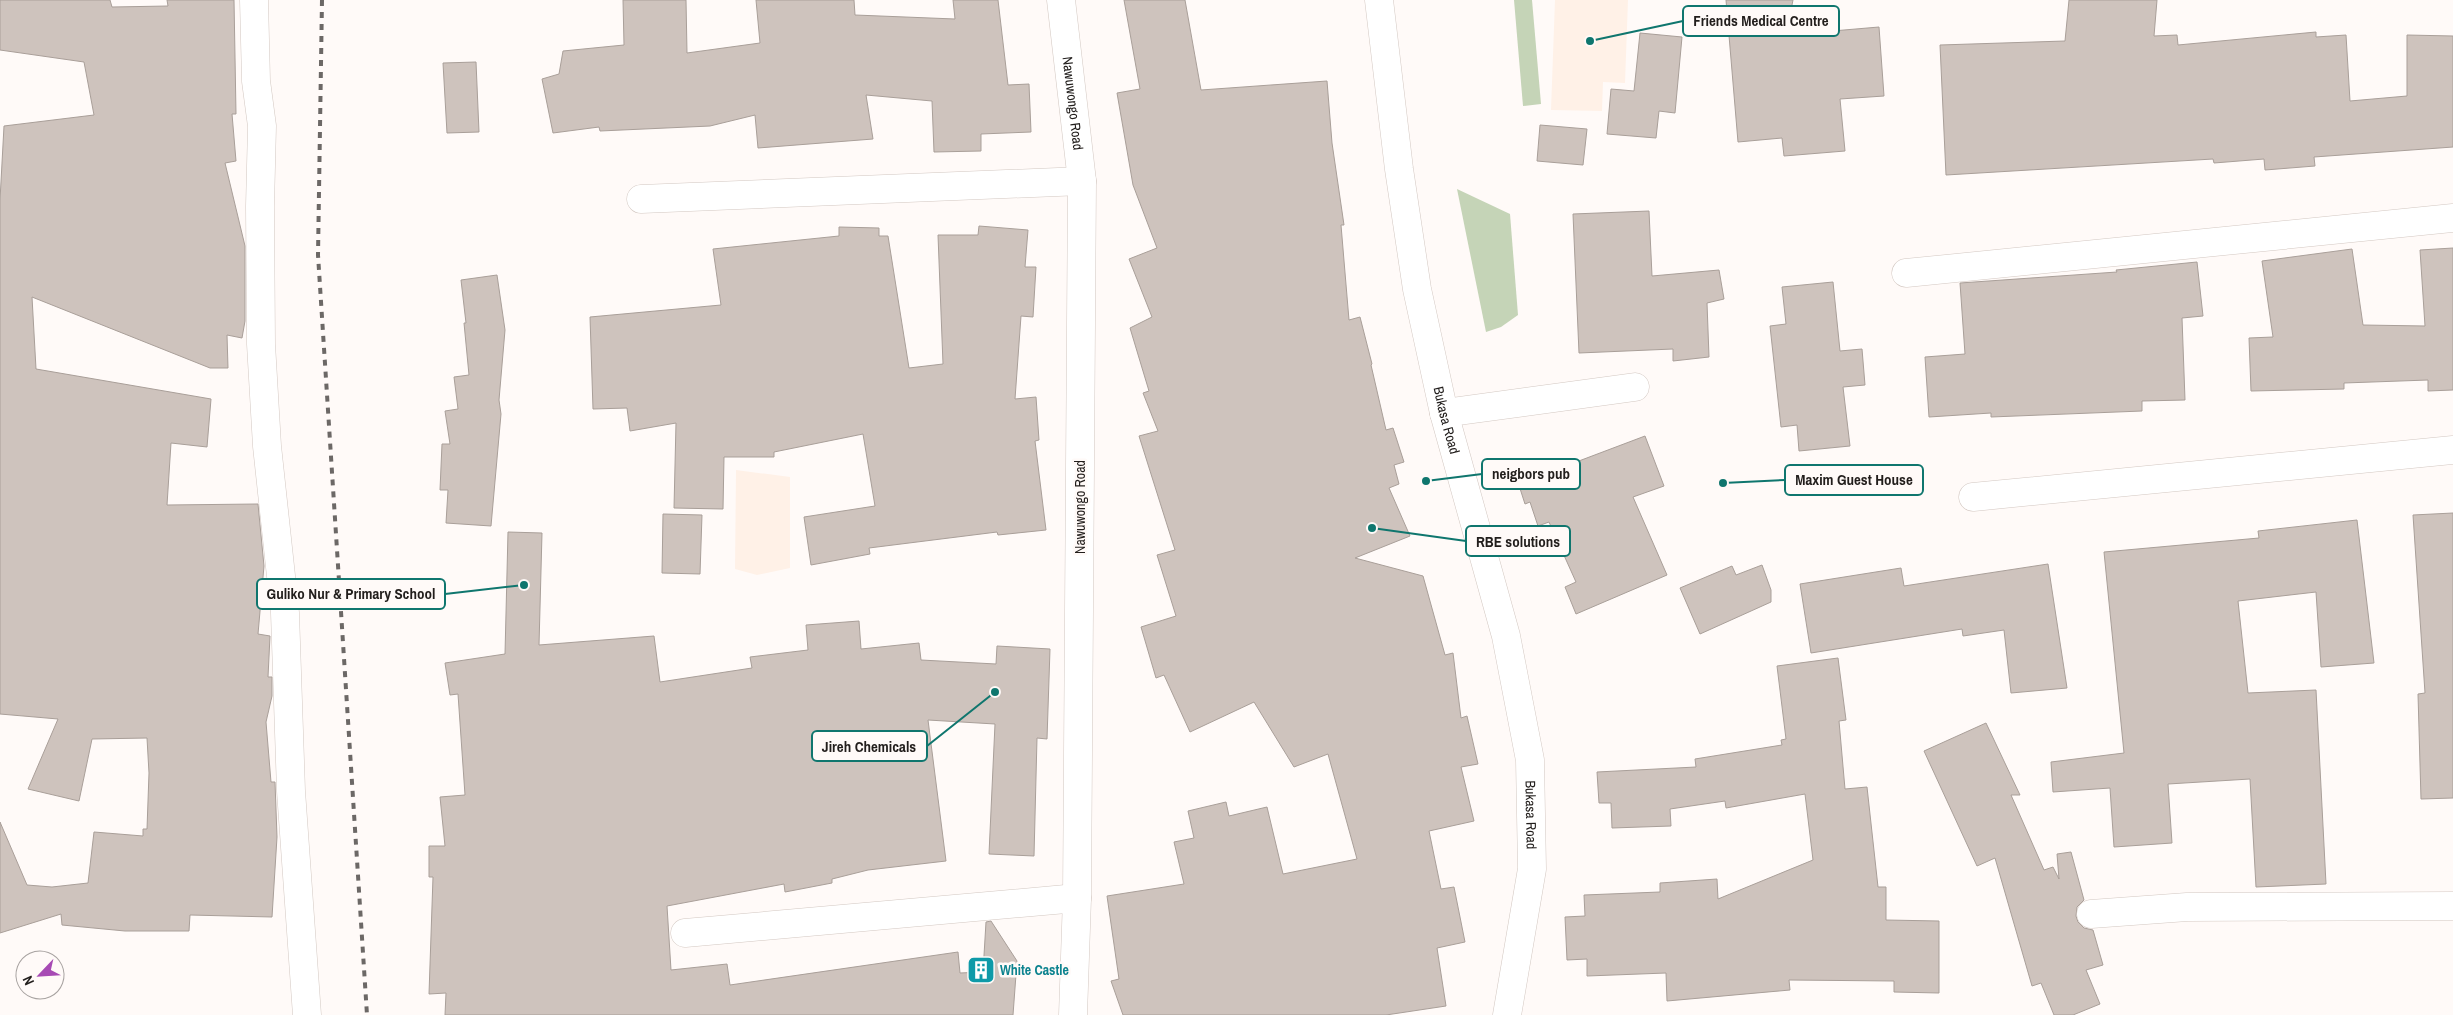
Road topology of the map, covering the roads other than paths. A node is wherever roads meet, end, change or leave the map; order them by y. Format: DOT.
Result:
graph roads {
  1 [pos="254,0"];
  2 [pos="1061,0"];
  3 [pos="1379,0"];
  4 [pos="1082,181"];
  5 [pos="641,199"];
  6 [pos="2453,218"];
  7 [pos="1906,273"];
  8 [pos="1635,387"];
  9 [pos="1444,413"];
  10 [pos="2453,450"];
  11 [pos="1973,497"];
  12 [pos="1077,898"];
  13 [pos="2453,906"];
  14 [pos="2091,914"];
  15 [pos="685,933"];
  16 [pos="307,1015"];
  17 [pos="1074,1015"];
  18 [pos="1507,1015"];
  1 -- 16 [label="street"];
  2 -- 4 [label="street, Nawuwongo Road"];
  3 -- 9 [label="street, Bukasa Road"];
  4 -- 5 [label="street"];
  4 -- 12 [label="street, Nawuwongo Road"];
  6 -- 7 [label="street"];
  8 -- 9 [label="street"];
  9 -- 18 [label="street, Bukasa Road"];
  10 -- 11 [label="street"];
  12 -- 15 [label="street"];
  12 -- 17 [label="street, Nawuwongo Road"];
  13 -- 14 [label="street"];
}
